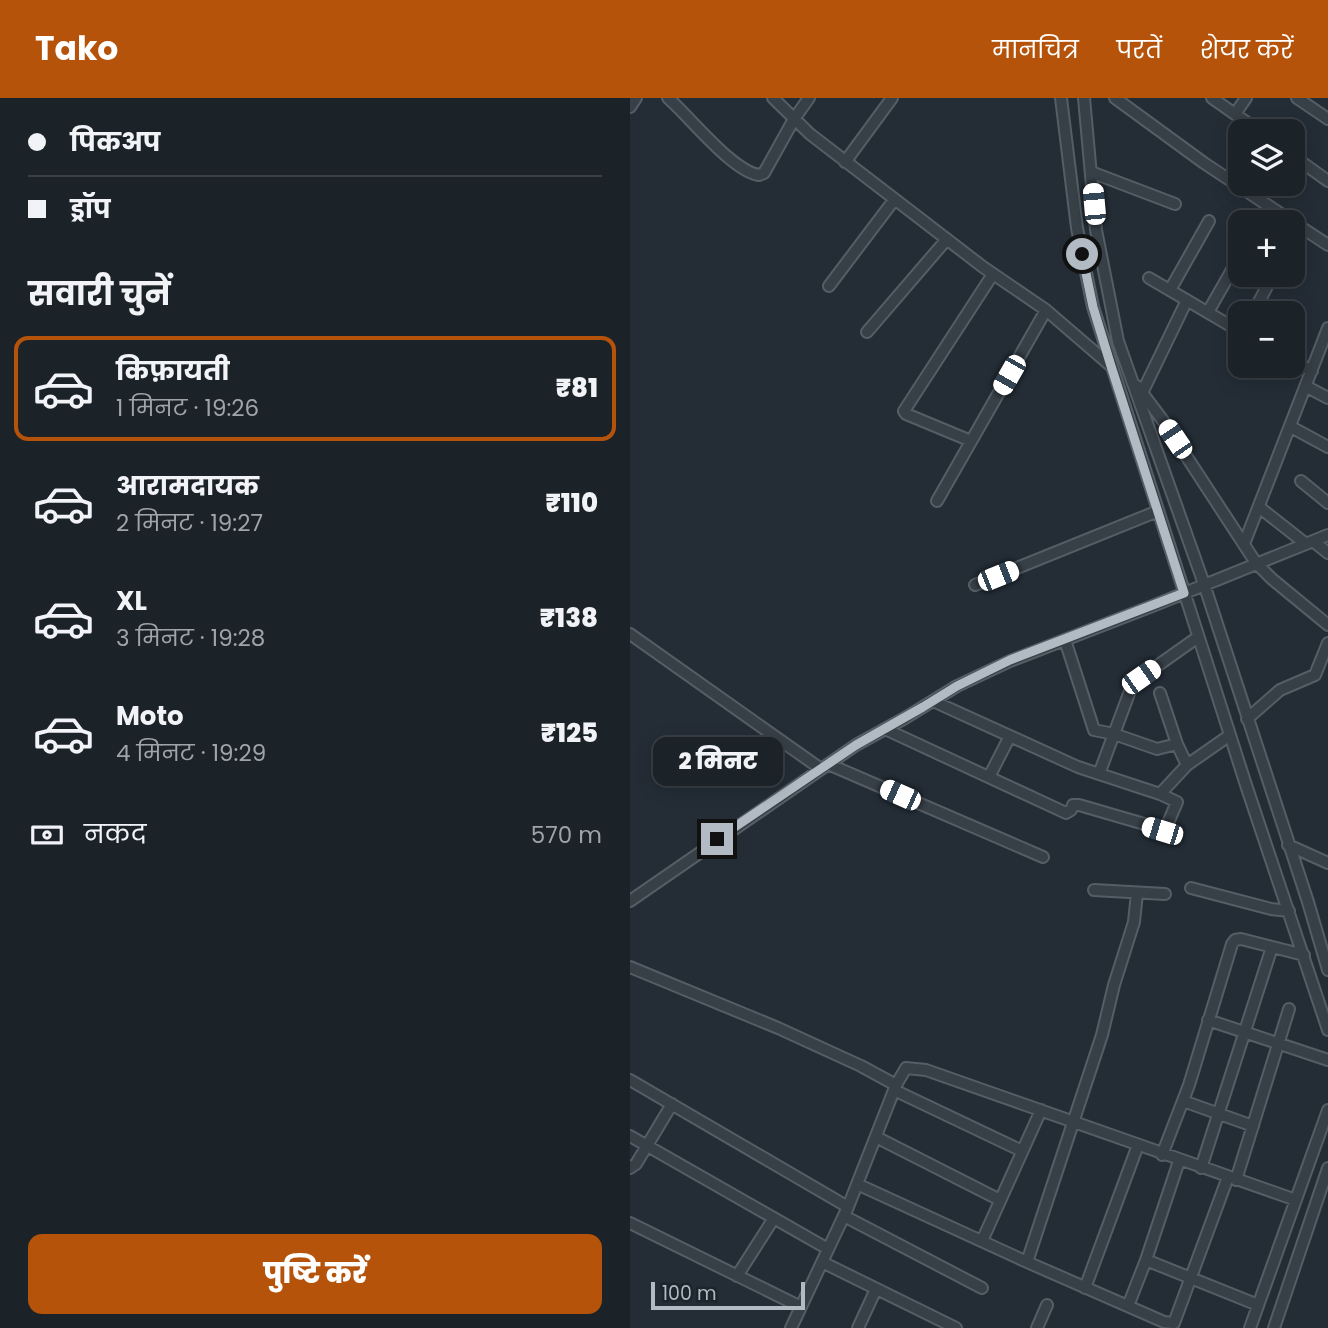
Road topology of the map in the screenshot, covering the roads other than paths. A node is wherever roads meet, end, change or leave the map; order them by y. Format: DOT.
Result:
graph roads {
  1 [pos="636,98"];
  2 [pos="668,98"];
  3 [pos="773,98"];
  4 [pos="809,98"];
  5 [pos="892,98"];
  6 [pos="1061,98"];
  7 [pos="1115,98"];
  8 [pos="1212,98"];
  9 [pos="1246,98"];
  10 [pos="1297,98"];
  11 [pos="1087,100"];
  12 [pos="630,107"];
  13 [pos="1235,114"];
  14 [pos="794,119"];
  15 [pos="1242,119"];
  16 [pos="1328,119"];
  17 [pos="845,162"];
  18 [pos="1305,165"];
  19 [pos="1091,172"];
  20 [pos="1328,181"];
  21 [pos="894,200"];
  22 [pos="1175,204"];
  23 [pos="1268,206"];
  24 [pos="1266,210"];
  25 [pos="1274,210"];
  26 [pos="1209,221"];
  27 [pos="1305,230"];
  28 [pos="947,239"];
  29 [pos="1328,245"];
  30 [pos="993,274"];
  31 [pos="1228,277"];
  32 [pos="1149,278"];
  33 [pos="829,286"];
  34 [pos="1170,290"];
  35 [pos="1187,300"];
  36 [pos="1046,310"];
  37 [pos="1208,312"];
  38 [pos="1228,324"];
  39 [pos="1328,328"];
  40 [pos="867,332"];
  41 [pos="1325,348"];
  42 [pos="1305,367"];
  43 [pos="1120,371"];
  44 [pos="1312,371"];
  45 [pos="1307,387"];
  46 [pos="1142,393"];
  47 [pos="1328,398"];
  48 [pos="1291,427"];
  49 [pos="971,441"];
  50 [pos="1328,447"];
  51 [pos="1301,481"];
  52 [pos="937,501"];
  53 [pos="1328,503"];
  54 [pos="1259,507"];
  55 [pos="1158,511"];
  56 [pos="1328,535"];
  57 [pos="1310,542"];
  58 [pos="1244,544"];
  59 [pos="1328,553"];
  60 [pos="1256,563"];
  61 [pos="975,585"];
  62 [pos="1194,588"];
  63 [pos="1328,625"];
  64 [pos="630,634"];
  65 [pos="1198,637"];
  66 [pos="1065,640"];
  67 [pos="1328,643"];
  68 [pos="1160,693"];
  69 [pos="933,701"];
  70 [pos="1247,719"];
  71 [pos="884,729"];
  72 [pos="1114,734"];
  73 [pos="1230,735"];
  74 [pos="1010,736"];
  75 [pos="1177,744"];
  76 [pos="1187,765"];
  77 [pos="824,766"];
  78 [pos="1099,774"];
  79 [pos="989,777"];
  80 [pos="1255,781"];
  81 [pos="1160,794"];
  82 [pos="1288,845"];
  83 [pos="1043,858"];
  84 [pos="1328,863"];
  85 [pos="1191,888"];
  86 [pos="1094,890"];
  87 [pos="1137,893"];
  88 [pos="1165,894"];
  89 [pos="630,901"];
  90 [pos="1289,911"];
  91 [pos="1272,947"];
  92 [pos="1304,955"];
  93 [pos="630,967"];
  94 [pos="1328,970"];
  95 [pos="1289,1009"];
  96 [pos="1208,1020"];
  97 [pos="1328,1030"];
  98 [pos="1244,1032"];
  99 [pos="1279,1043"];
  100 [pos="1328,1060"];
  101 [pos="630,1080"];
  102 [pos="895,1088"];
  103 [pos="1183,1101"];
  104 [pos="672,1104"];
  105 [pos="1041,1110"];
  106 [pos="1328,1110"];
  107 [pos="1217,1115"];
  108 [pos="1075,1122"];
  109 [pos="1253,1126"];
  110 [pos="630,1136"];
  111 [pos="876,1137"];
  112 [pos="648,1146"];
  113 [pos="1138,1146"];
  114 [pos="1022,1151"];
  115 [pos="1162,1155"];
  116 [pos="1179,1161"];
  117 [pos="1201,1168"];
  118 [pos="1328,1168"];
  119 [pos="631,1169"];
  120 [pos="1232,1179"];
  121 [pos="1316,1179"];
  122 [pos="857,1184"];
  123 [pos="1000,1200"];
  124 [pos="1296,1200"];
  125 [pos="846,1212"];
  126 [pos="774,1218"];
  127 [pos="630,1223"];
  128 [pos="982,1241"];
  129 [pos="828,1249"];
  130 [pos="1146,1259"];
  131 [pos="822,1262"];
  132 [pos="1027,1262"];
  133 [pos="737,1276"];
  134 [pos="1191,1277"];
  135 [pos="982,1288"];
  136 [pos="1085,1288"];
  137 [pos="876,1289"];
  138 [pos="1047,1305"];
  139 [pos="1258,1305"];
  140 [pos="801,1307"];
  141 [pos="1128,1307"];
  142 [pos="791,1328"];
  143 [pos="858,1328"];
  144 [pos="956,1328"];
  145 [pos="1037,1328"];
  146 [pos="1250,1328"];
  147 [pos="1274,1328"];
  1 -- 12 [label="street"];
  2 -- 14 [label="street"];
  3 -- 14 [label="street"];
  4 -- 14 [label="street"];
  5 -- 17 [label="street"];
  6 -- 43 [label="street"];
  7 -- 23 [label="street"];
  8 -- 13 [label="street"];
  9 -- 13 [label="street"];
  10 -- 16 [label="street"];
  11 -- 19 [label="street"];
  13 -- 15 [label="street"];
  14 -- 17 [label="street"];
  17 -- 21 [label="street"];
  18 -- 20 [label="street"];
  19 -- 22 [label="street"];
  19 -- 43 [label="street"];
  21 -- 28 [label="street"];
  21 -- 33 [label="street"];
  23 -- 24 [label="street"];
  23 -- 25 [label="street"];
  26 -- 34 [label="street"];
  27 -- 29 [label="street"];
  28 -- 30 [label="street"];
  28 -- 40 [label="street"];
  30 -- 36 [label="street"];
  30 -- 49 [label="street"];
  31 -- 37 [label="street"];
  32 -- 34 [label="street"];
  34 -- 35 [label="street"];
  35 -- 37 [label="street"];
  35 -- 46 [label="street"];
  36 -- 43 [label="street"];
  36 -- 49 [label="street"];
  37 -- 38 [label="street"];
  39 -- 41 [label="street"];
  41 -- 44 [label="street"];
  42 -- 44 [label="street"];
  43 -- 46 [label="street"];
  43 -- 55 [label="street"];
  43 -- 62 [label="street"];
  44 -- 45 [label="street"];
  45 -- 47 [label="street"];
  45 -- 48 [label="street"];
  46 -- 58 [label="street"];
  48 -- 50 [label="street"];
  48 -- 54 [label="street"];
  49 -- 52 [label="street"];
  51 -- 53 [label="street"];
  54 -- 57 [label="street"];
  54 -- 58 [label="street"];
  55 -- 61 [label="street"];
  55 -- 62 [label="street"];
  56 -- 57 [label="street"];
  57 -- 59 [label="street"];
  57 -- 60 [label="street"];
  58 -- 60 [label="street"];
  60 -- 62 [label="street"];
  60 -- 63 [label="street"];
  62 -- 65 [label="street"];
  62 -- 66 [label="street"];
  62 -- 70 [label="street"];
  64 -- 77 [label="street"];
  65 -- 72 [label="street"];
  65 -- 73 [label="street"];
  66 -- 69 [label="street"];
  66 -- 72 [label="street"];
  67 -- 70 [label="street"];
  68 -- 75 [label="street"];
  69 -- 71 [label="street"];
  69 -- 74 [label="street"];
  70 -- 80 [label="street"];
  71 -- 77 [label="street"];
  71 -- 79 [label="street"];
  72 -- 75 [label="street"];
  72 -- 78 [label="street"];
  73 -- 76 [label="street"];
  73 -- 80 [label="street"];
  74 -- 78 [label="street"];
  74 -- 79 [label="street"];
  75 -- 76 [label="street"];
  76 -- 81 [label="street"];
  77 -- 83 [label="street"];
  77 -- 89 [label="street"];
  78 -- 81 [label="street"];
  79 -- 81 [label="street"];
  80 -- 82 [label="street"];
  80 -- 90 [label="street"];
  82 -- 84 [label="street"];
  82 -- 94 [label="street"];
  85 -- 90 [label="street"];
  86 -- 87 [label="street"];
  87 -- 88 [label="street"];
  87 -- 108 [label="street"];
  90 -- 92 [label="street"];
  91 -- 92 [label="street"];
  91 -- 96 [label="street"];
  91 -- 98 [label="street"];
  92 -- 97 [label="street"];
  93 -- 102 [label="street"];
  95 -- 99 [label="street"];
  96 -- 98 [label="street"];
  96 -- 103 [label="street"];
  98 -- 99 [label="street"];
  98 -- 107 [label="street"];
  99 -- 100 [label="street"];
  99 -- 109 [label="street"];
  101 -- 104 [label="street"];
  102 -- 105 [label="street"];
  102 -- 111 [label="street"];
  102 -- 114 [label="street"];
  103 -- 107 [label="street"];
  103 -- 115 [label="street"];
  104 -- 112 [label="street"];
  104 -- 125 [label="street"];
  105 -- 108 [label="street"];
  105 -- 114 [label="street"];
  106 -- 121 [label="street"];
  107 -- 109 [label="street"];
  107 -- 117 [label="street"];
  108 -- 113 [label="street"];
  108 -- 132 [label="street"];
  109 -- 120 [label="street"];
  110 -- 112 [label="street"];
  111 -- 122 [label="street"];
  111 -- 123 [label="street"];
  112 -- 119 [label="street"];
  112 -- 126 [label="street"];
  113 -- 115 [label="street"];
  113 -- 136 [label="street"];
  114 -- 123 [label="street"];
  115 -- 116 [label="street"];
  116 -- 117 [label="street"];
  116 -- 130 [label="street"];
  117 -- 120 [label="street"];
  118 -- 121 [label="street"];
  120 -- 124 [label="street"];
  120 -- 134 [label="street"];
  121 -- 124 [label="street"];
  121 -- 147 [label="street"];
  122 -- 125 [label="street"];
  122 -- 128 [label="street"];
  123 -- 128 [label="street"];
  124 -- 139 [label="street"];
  125 -- 129 [label="street"];
  125 -- 135 [label="street"];
  126 -- 129 [label="street"];
  126 -- 133 [label="street"];
  127 -- 133 [label="street"];
  128 -- 132 [label="street"];
  129 -- 131 [label="street"];
  130 -- 134 [label="street"];
  130 -- 141 [label="street"];
  131 -- 137 [label="street"];
  131 -- 140 [label="street"];
  132 -- 136 [label="street"];
  133 -- 140 [label="street"];
  134 -- 139 [label="street"];
  134 -- 141 [label="street"];
  136 -- 141 [label="street"];
  137 -- 143 [label="street"];
  137 -- 144 [label="street"];
  138 -- 145 [label="street"];
  139 -- 146 [label="street"];
  140 -- 142 [label="street"];
}
